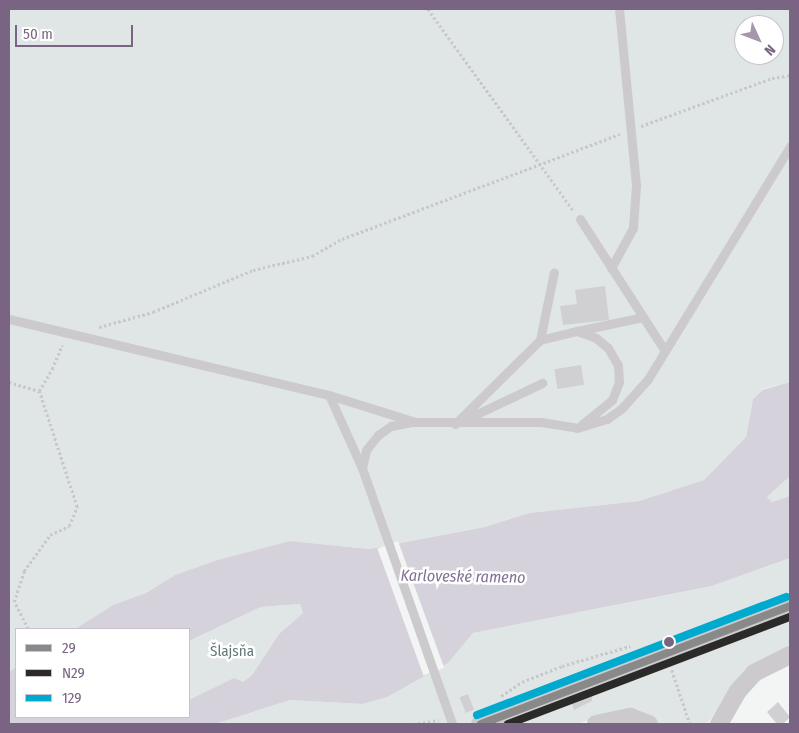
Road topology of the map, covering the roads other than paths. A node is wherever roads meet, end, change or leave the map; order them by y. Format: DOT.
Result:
graph roads {
  1 [pos="619,9"];
  2 [pos="790,146"];
  3 [pos="580,219"];
  4 [pos="612,268"];
  5 [pos="554,272"];
  6 [pos="643,317"];
  7 [pos="9,319"];
  8 [pos="576,331"];
  9 [pos="540,340"];
  10 [pos="665,351"];
  11 [pos="542,383"];
  12 [pos="329,395"];
  13 [pos="415,422"];
  14 [pos="455,424"];
  15 [pos="577,428"];
  16 [pos="362,468"];
  17 [pos="790,606"];
  18 [pos="790,655"];
  19 [pos="452,724"];
  20 [pos="481,724"];
  21 [pos="596,724"];
  22 [pos="649,724"];
  23 [pos="719,724"];
  1 -- 4 [label="lane"];
  2 -- 10 [label="lane"];
  3 -- 4 [label="lane"];
  4 -- 6 [label="lane"];
  5 -- 9 [label="lane"];
  6 -- 8 [label="lane"];
  6 -- 10 [label="lane"];
  7 -- 12 [label="lane"];
  8 -- 9 [label="lane"];
  8 -- 15 [label="lane"];
  9 -- 14 [label="lane"];
  10 -- 15 [label="lane"];
  11 -- 14 [label="lane"];
  12 -- 13 [label="lane"];
  12 -- 16 [label="lane"];
  13 -- 14 [label="lane"];
  13 -- 16 [label="lane"];
  14 -- 15 [label="lane"];
  16 -- 19 [label="lane"];
  17 -- 20 [label="street"];
  18 -- 23 [label="street"];
  21 -- 22 [label="street"];
}
